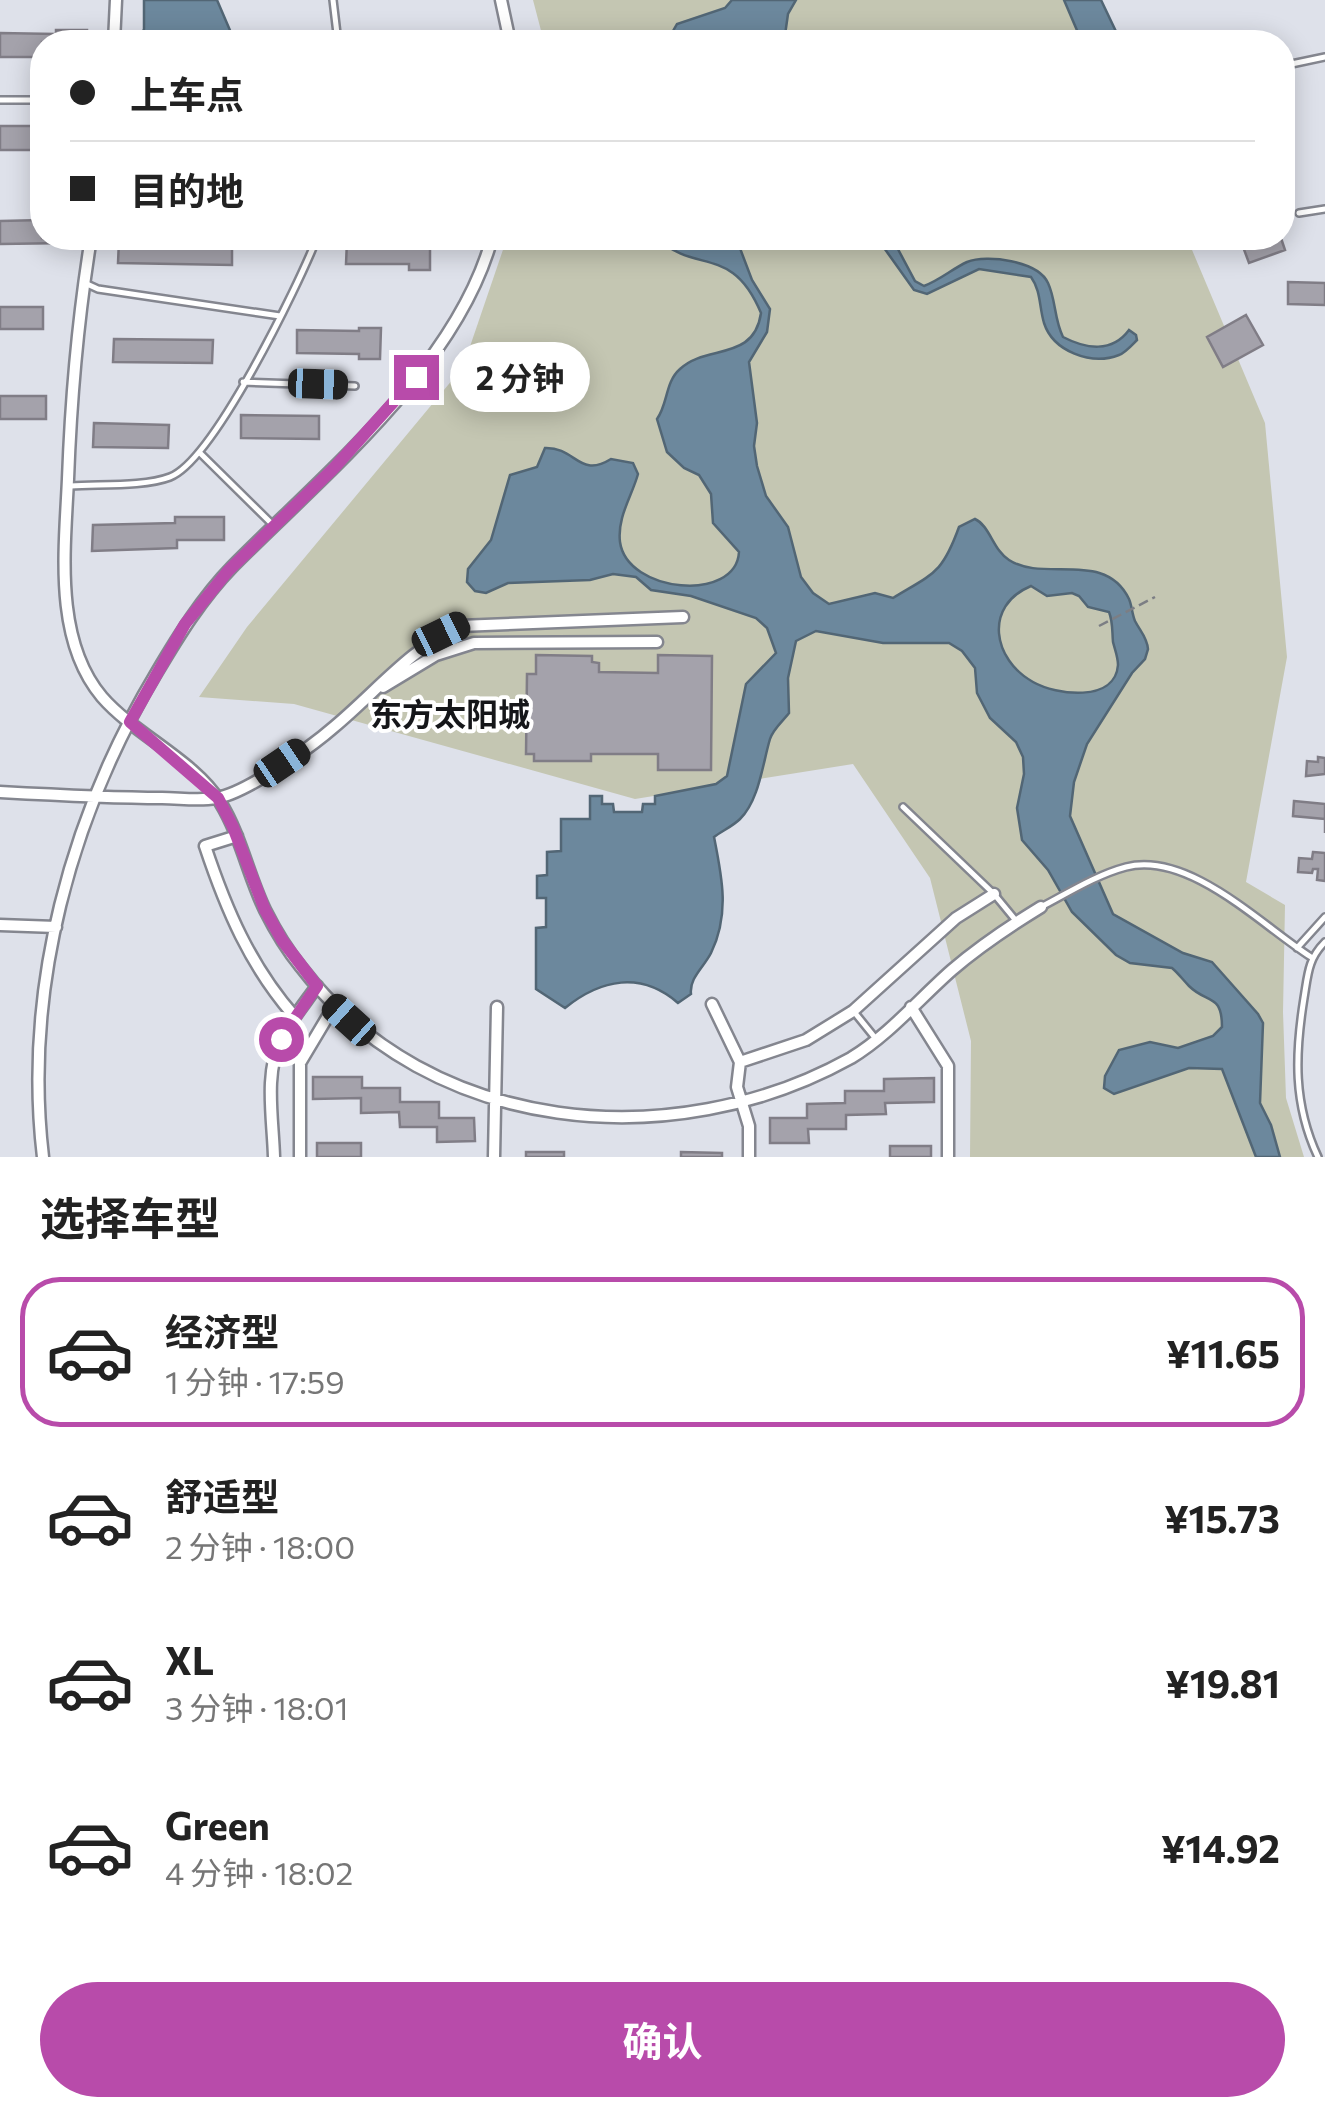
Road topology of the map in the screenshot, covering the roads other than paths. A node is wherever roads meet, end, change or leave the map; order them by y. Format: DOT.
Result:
graph roads {
  1 [pos="116,0"];
  2 [pos="334,0"];
  3 [pos="501,0"];
  4 [pos="115,30"];
  5 [pos="337,30"];
  6 [pos="507,30"];
  7 [pos="1325,58"];
  8 [pos="1295,64"];
  9 [pos="0,100"];
  10 [pos="30,100"];
  11 [pos="1325,209"];
  12 [pos="1300,213"];
  13 [pos="90,250"];
  14 [pos="311,250"];
  15 [pos="489,250"];
  16 [pos="84,283"];
  17 [pos="280,316"];
  18 [pos="243,382"];
  19 [pos="355,386"];
  20 [pos="200,453"];
  21 [pos="68,486"];
  22 [pos="274,526"];
  23 [pos="683,616"];
  24 [pos="658,642"];
  25 [pos="378,689"];
  26 [pos="130,722"];
  27 [pos="0,792"];
  28 [pos="94,798"];
  29 [pos="218,798"];
  30 [pos="904,807"];
  31 [pos="237,836"];
  32 [pos="994,894"];
  33 [pos="1041,908"];
  34 [pos="1325,917"];
  35 [pos="1017,922"];
  36 [pos="0,926"];
  37 [pos="56,927"];
  38 [pos="1325,942"];
  39 [pos="1297,948"];
  40 [pos="1310,957"];
  41 [pos="317,986"];
  42 [pos="712,1004"];
  43 [pos="334,1006"];
  44 [pos="498,1008"];
  45 [pos="911,1008"];
  46 [pos="853,1010"];
  47 [pos="295,1017"];
  48 [pos="876,1039"];
  49 [pos="740,1062"];
  50 [pos="494,1103"];
  51 [pos="744,1106"];
  52 [pos="42,1157"];
  53 [pos="274,1157"];
  54 [pos="300,1157"];
  55 [pos="494,1157"];
  56 [pos="748,1157"];
  57 [pos="948,1157"];
  58 [pos="1318,1157"];
  1 -- 4 [label="street"];
  2 -- 5 [label="lane"];
  3 -- 6 [label="street"];
  7 -- 8 [label="lane"];
  9 -- 10 [label="lane"];
  11 -- 12 [label="lane"];
  13 -- 16 [label="street"];
  14 -- 17 [label="lane"];
  15 -- 22 [label="street"];
  16 -- 17 [label="lane"];
  16 -- 21 [label="street"];
  17 -- 18 [label="lane"];
  18 -- 19 [label="lane"];
  18 -- 20 [label="lane"];
  20 -- 21 [label="lane"];
  20 -- 22 [label="lane"];
  21 -- 26 [label="street"];
  22 -- 26 [label="street"];
  23 -- 25 [label="street"];
  24 -- 25 [label="street"];
  25 -- 29 [label="street"];
  26 -- 28 [label="street"];
  26 -- 29 [label="street"];
  27 -- 28 [label="street"];
  28 -- 29 [label="street"];
  28 -- 37 [label="street"];
  29 -- 31 [label="street"];
  30 -- 32 [label="lane"];
  31 -- 41 [label="street"];
  31 -- 47 [label="street"];
  32 -- 35 [label="lane"];
  32 -- 46 [label="street"];
  33 -- 35 [label="street"];
  33 -- 39 [label="lane"];
  34 -- 39 [label="lane"];
  35 -- 45 [label="street"];
  36 -- 37 [label="street"];
  37 -- 52 [label="street"];
  38 -- 40 [label="lane"];
  39 -- 40 [label="lane"];
  40 -- 58 [label="lane"];
  41 -- 43 [label="street"];
  41 -- 47 [label="street"];
  42 -- 49 [label="street"];
  43 -- 50 [label="street"];
  43 -- 54 [label="street"];
  44 -- 50 [label="street"];
  45 -- 48 [label="street"];
  45 -- 57 [label="street"];
  46 -- 48 [label="lane"];
  46 -- 49 [label="street"];
  47 -- 53 [label="street"];
  48 -- 51 [label="street"];
  49 -- 51 [label="street"];
  50 -- 51 [label="street"];
  50 -- 55 [label="street"];
  51 -- 56 [label="street"];
}
